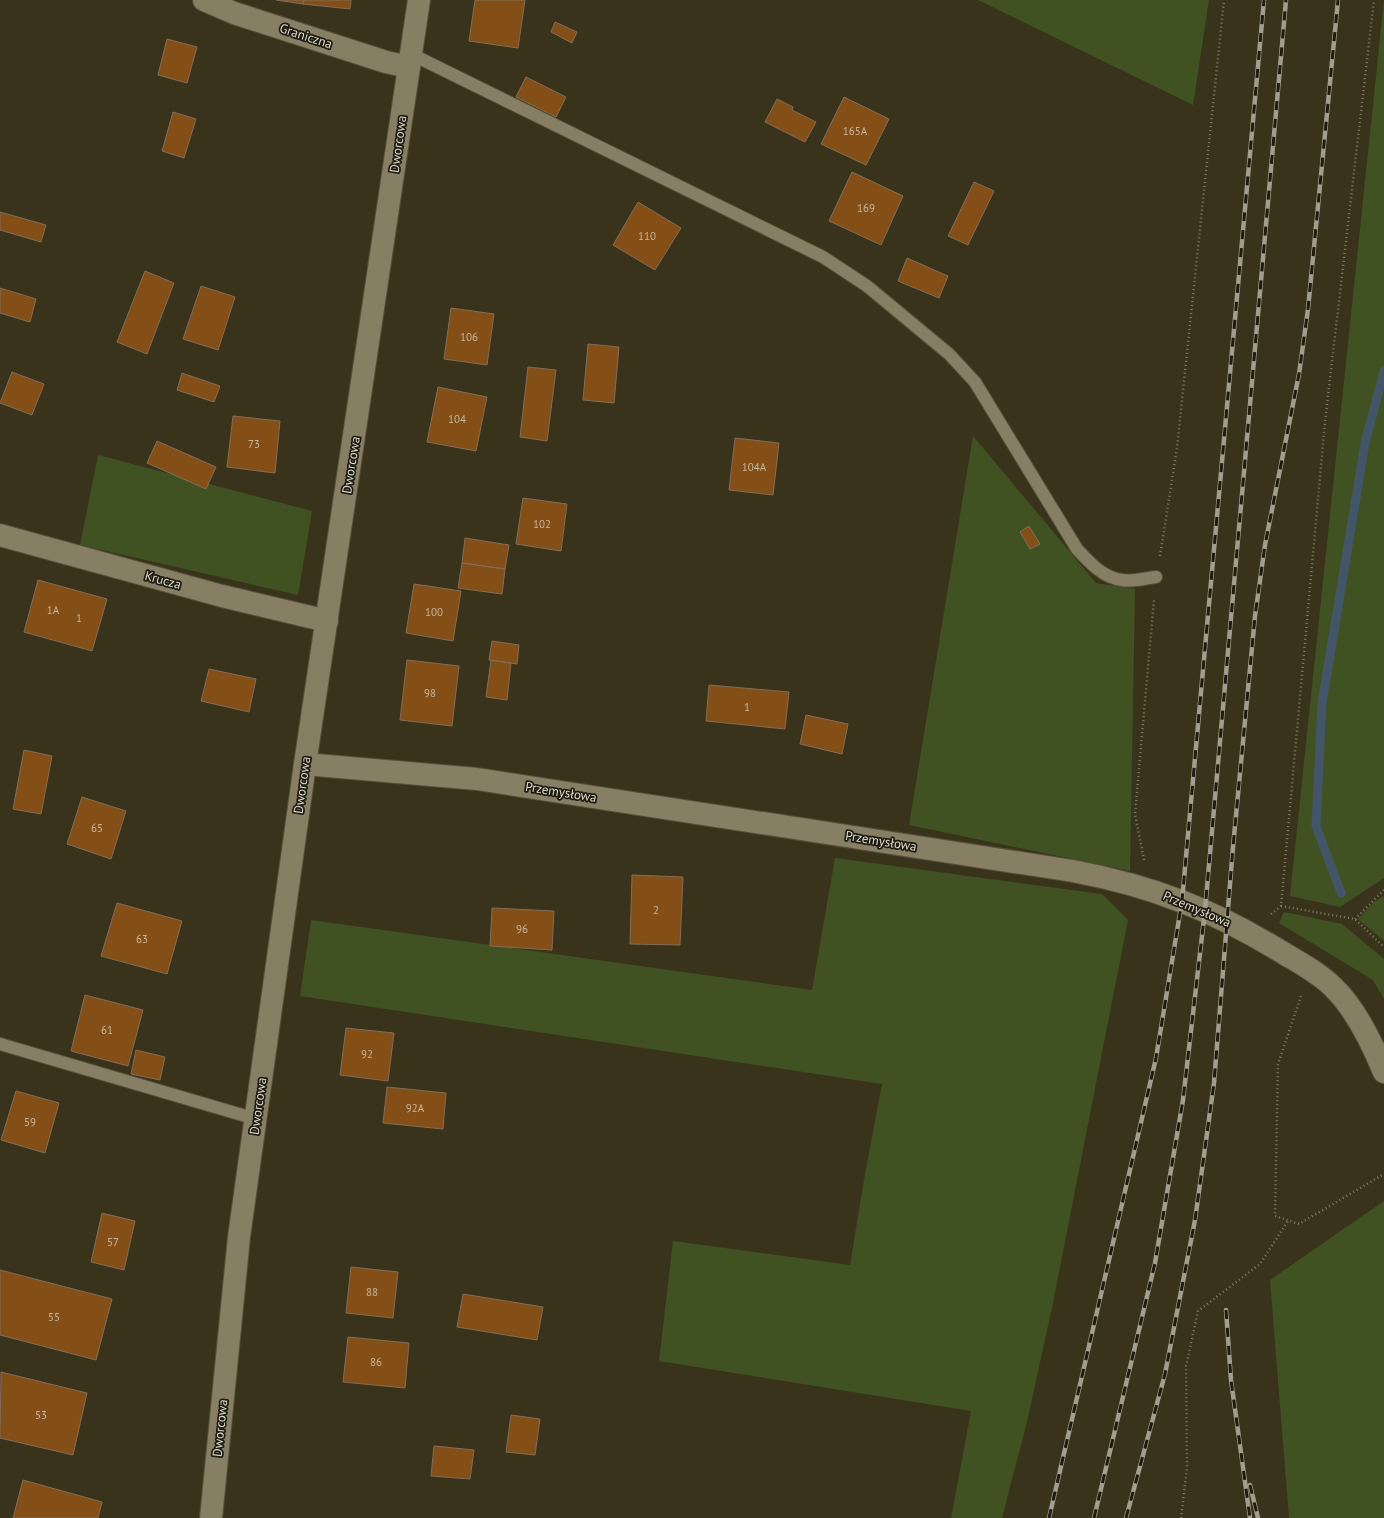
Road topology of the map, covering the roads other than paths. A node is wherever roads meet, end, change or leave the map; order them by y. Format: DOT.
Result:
graph roads {
  1 [pos="204,0"];
  2 [pos="419,0"];
  3 [pos="410,61"];
  4 [pos="0,535"];
  5 [pos="1156,577"];
  6 [pos="327,621"];
  7 [pos="305,764"];
  8 [pos="0,1044"];
  9 [pos="1382,1064"];
  10 [pos="256,1119"];
  11 [pos="211,1518"];
  1 -- 3 [label="street, Graniczna"];
  2 -- 3 [label="street, Dworcowa"];
  3 -- 5 [label="lane"];
  3 -- 6 [label="street, Dworcowa"];
  4 -- 6 [label="street, Krucza"];
  6 -- 7 [label="street, Dworcowa"];
  7 -- 9 [label="street, Przemysłowa"];
  7 -- 10 [label="street, Dworcowa"];
  8 -- 10 [label="lane"];
  10 -- 11 [label="street, Dworcowa"];
}
